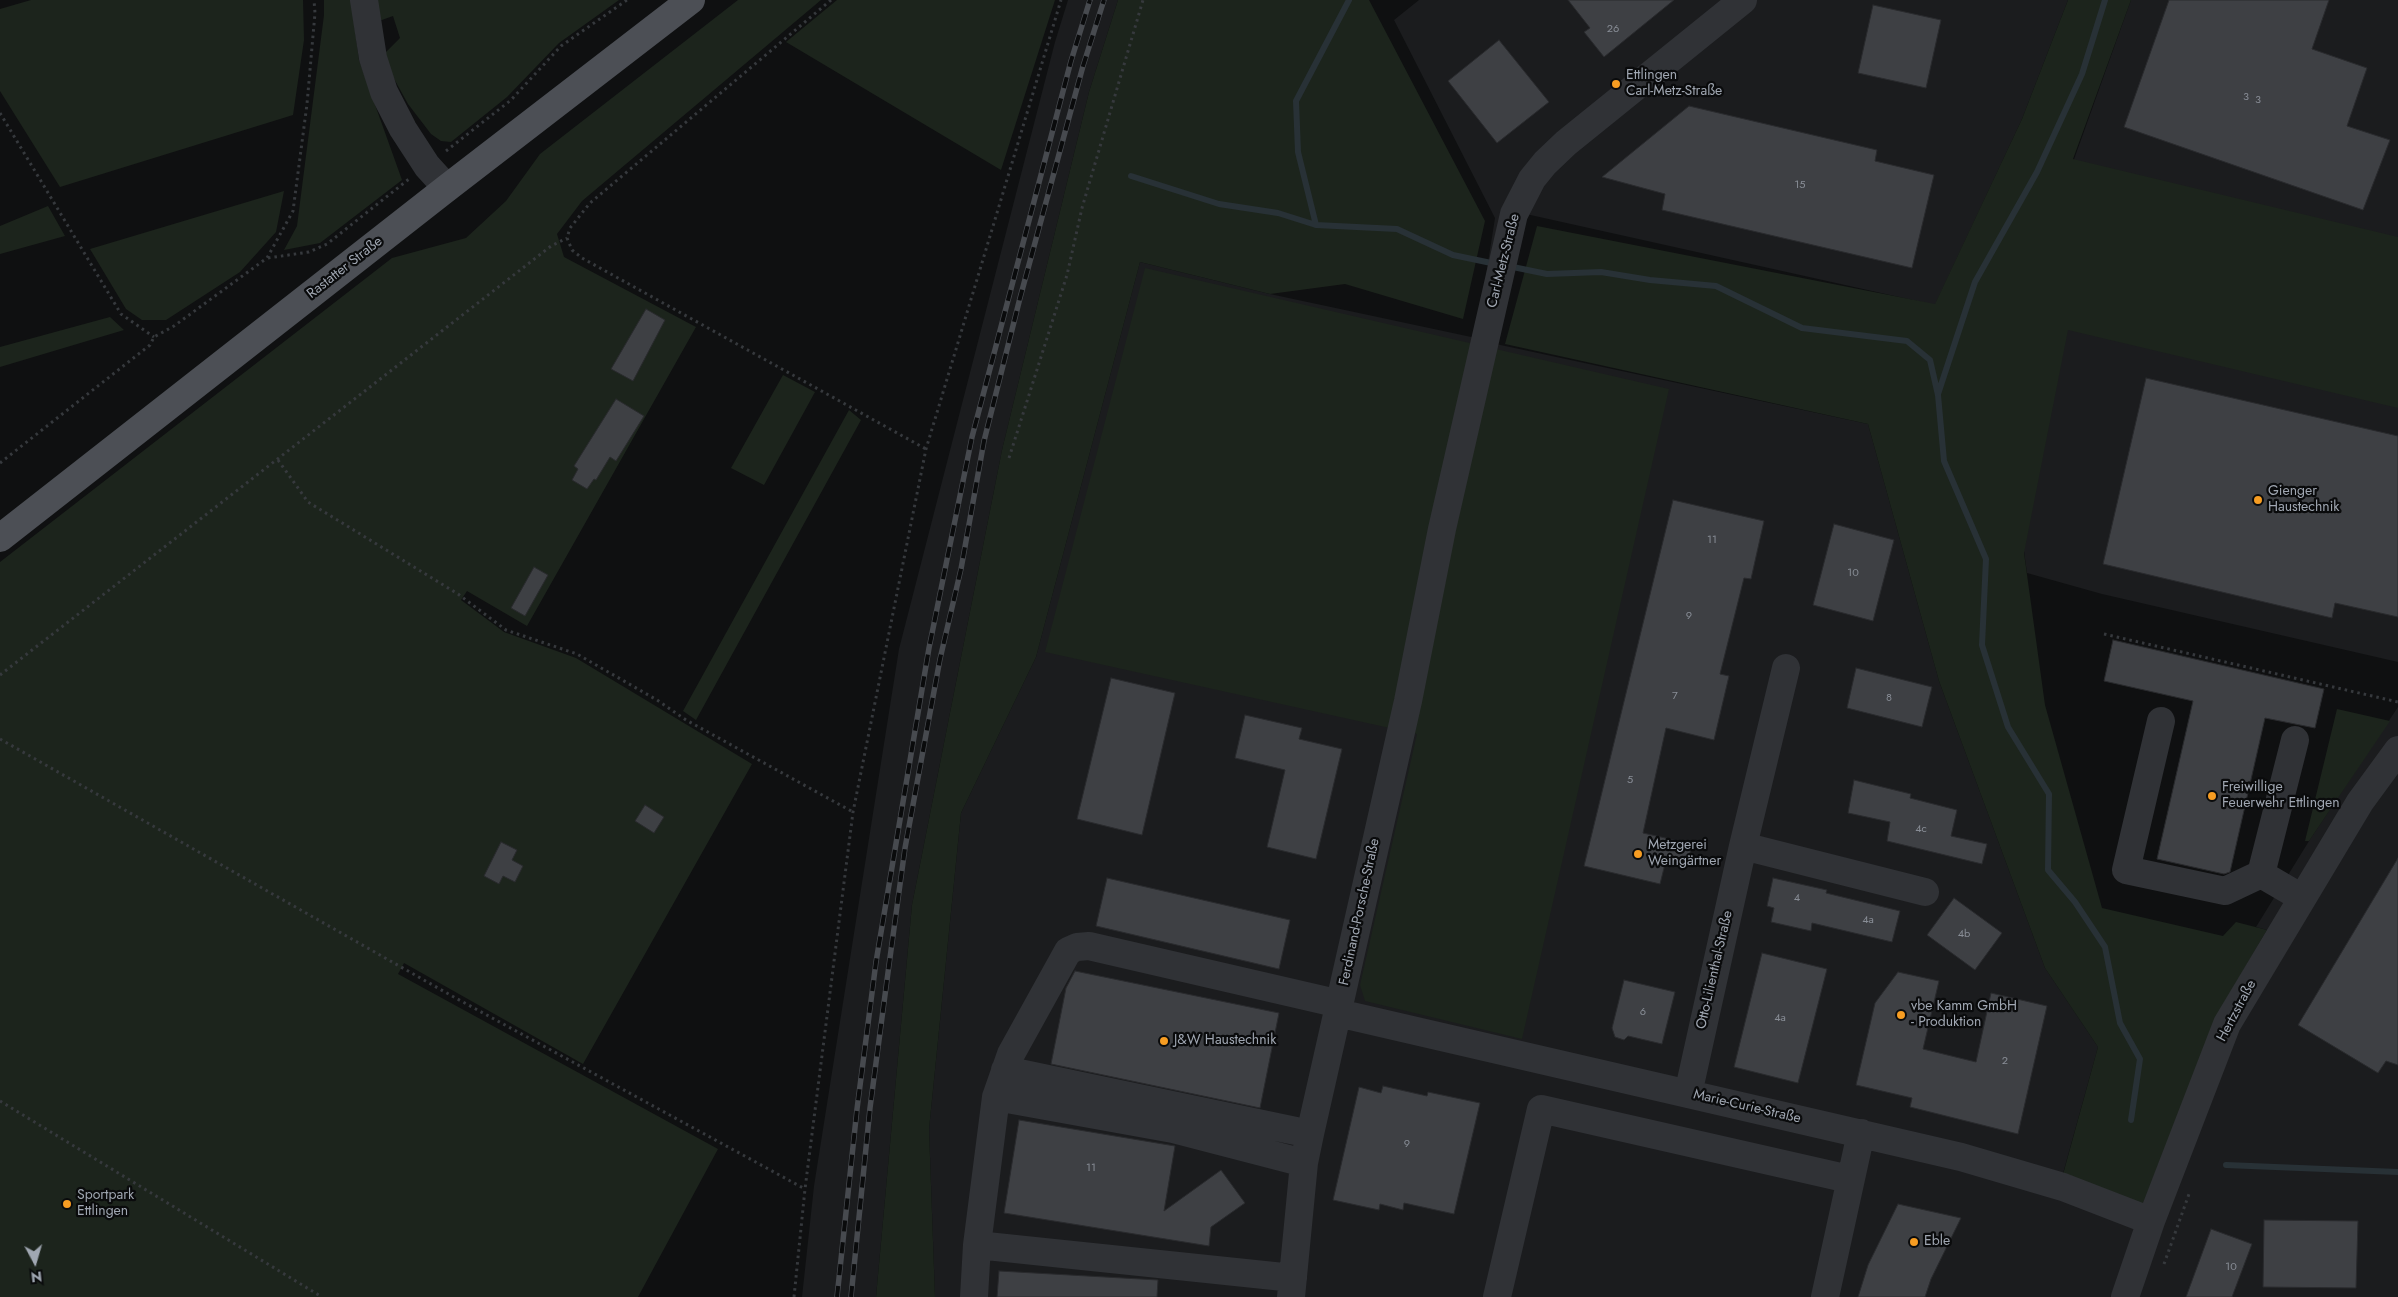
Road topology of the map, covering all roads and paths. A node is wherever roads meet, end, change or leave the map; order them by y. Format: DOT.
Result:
graph roads {
  1 [pos="314,0"];
  2 [pos="364,0"];
  3 [pos="628,0"];
  4 [pos="691,0"];
  5 [pos="832,0"];
  6 [pos="1061,0"];
  7 [pos="1143,0"];
  8 [pos="1743,0"];
  9 [pos="0,113"];
  10 [pos="427,166"];
  11 [pos="447,188"];
  12 [pos="567,238"];
  13 [pos="267,258"];
  14 [pos="154,337"];
  15 [pos="926,449"];
  16 [pos="1008,458"];
  17 [pos="278,460"];
  18 [pos="0,463"];
  19 [pos="1442,529"];
  20 [pos="0,538"];
  21 [pos="2104,634"];
  22 [pos="1786,668"];
  23 [pos="0,675"];
  24 [pos="2398,702"];
  25 [pos="2162,721"];
  26 [pos="0,739"];
  27 [pos="2295,740"];
  28 [pos="2398,750"];
  29 [pos="852,812"];
  30 [pos="1743,846"];
  31 [pos="2262,874"];
  32 [pos="1925,892"];
  33 [pos="2302,898"];
  34 [pos="1339,1008"];
  35 [pos="1005,1070"];
  36 [pos="1688,1094"];
  37 [pos="996,1097"];
  38 [pos="0,1101"];
  39 [pos="1861,1133"];
  40 [pos="1310,1134"];
  41 [pos="1304,1163"];
  42 [pos="1849,1179"];
  43 [pos="2193,1185"];
  44 [pos="805,1189"];
  45 [pos="2151,1221"];
  46 [pos="977,1245"];
  47 [pos="2162,1269"];
  48 [pos="1292,1287"];
  49 [pos="322,1297"];
  50 [pos="794,1297"];
  51 [pos="974,1297"];
  52 [pos="1497,1297"];
  53 [pos="1825,1297"];
  54 [pos="2125,1297"];
  1 -- 13 [label="path"];
  2 -- 10 [label="street"];
  3 -- 10 [label="path"];
  4 -- 11 [label="main road, Rastatter Straße"];
  5 -- 12 [label="path"];
  6 -- 15 [label="path"];
  7 -- 16 [label="path"];
  8 -- 19 [label="street, Carl-Metz-Straße"];
  9 -- 14 [label="path"];
  10 -- 11 [label="street"];
  10 -- 13 [label="path"];
  11 -- 20 [label="main road, Rastatter Straße"];
  12 -- 15 [label="path"];
  12 -- 17 [label="path"];
  13 -- 14 [label="path"];
  14 -- 18 [label="path"];
  15 -- 29 [label="path"];
  17 -- 23 [label="path"];
  17 -- 29 [label="path"];
  19 -- 34 [label="street, Ferdinand-Porsche-Straße"];
  21 -- 24 [label="path"];
  22 -- 30 [label="street, Otto-Lilienthal-Straße"];
  25 -- 31 [label="street"];
  26 -- 44 [label="path"];
  27 -- 31 [label="street"];
  28 -- 33 [label="street, Hertzstraße"];
  29 -- 44 [label="path"];
  30 -- 32 [label="street"];
  30 -- 36 [label="street, Otto-Lilienthal-Straße"];
  31 -- 33 [label="street"];
  33 -- 45 [label="street, Hertzstraße"];
  34 -- 35 [label="street, Marie-Curie-Straße"];
  34 -- 36 [label="street, Marie-Curie-Straße"];
  34 -- 40 [label="street, Ferdinand-Porsche-Straße"];
  35 -- 37 [label="street, Marie-Curie-Straße"];
  35 -- 40 [label="street"];
  36 -- 39 [label="street, Marie-Curie-Straße"];
  37 -- 41 [label="street"];
  37 -- 46 [label="street, Marie-Curie-Straße"];
  38 -- 49 [label="path"];
  39 -- 42 [label="street"];
  39 -- 45 [label="street, Marie-Curie-Straße"];
  40 -- 41 [label="street, Ferdinand-Porsche-Straße"];
  41 -- 48 [label="street, Ferdinand-Porsche-Straße"];
  42 -- 52 [label="street"];
  42 -- 53 [label="street"];
  43 -- 47 [label="path"];
  44 -- 50 [label="path"];
  45 -- 54 [label="street, Hertzstraße"];
  46 -- 48 [label="street"];
  46 -- 51 [label="street, Marie-Curie-Straße"];
}
